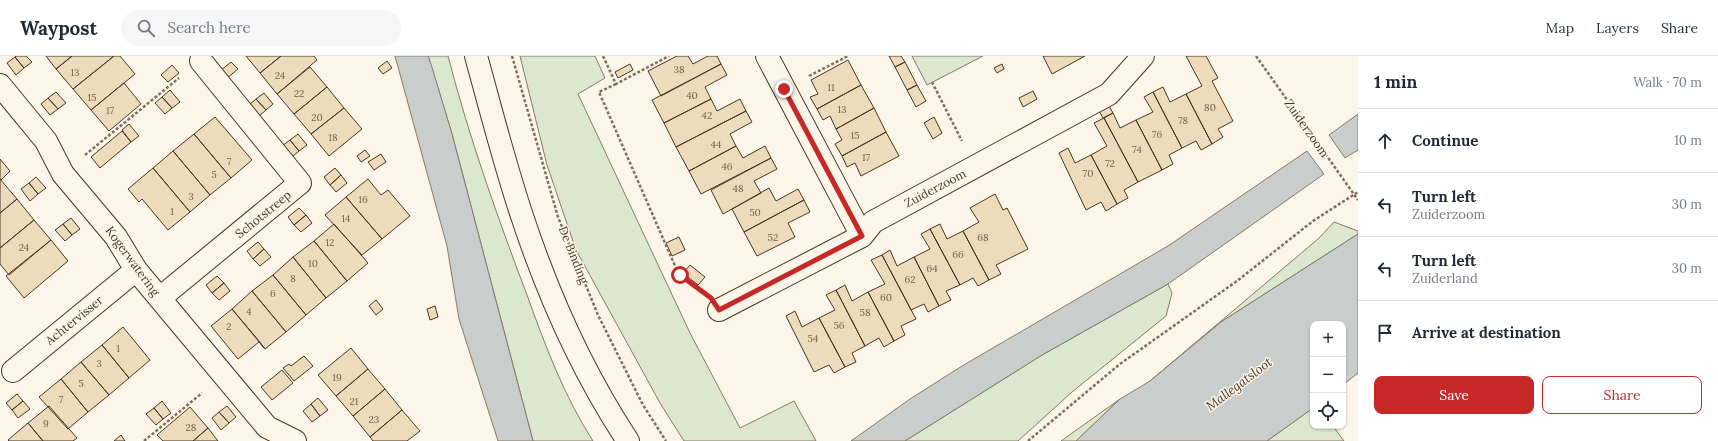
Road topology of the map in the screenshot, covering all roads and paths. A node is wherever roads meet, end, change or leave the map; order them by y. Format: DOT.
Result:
graph roads {
  1 [pos="476,56"];
  2 [pos="512,56"];
  3 [pos="603,56"];
  4 [pos="669,56"];
  5 [pos="767,56"];
  6 [pos="848,56"];
  7 [pos="1143,56"];
  8 [pos="1256,56"];
  9 [pos="201,62"];
  10 [pos="182,76"];
  11 [pos="932,82"];
  12 [pos="616,84"];
  13 [pos="0,85"];
  14 [pos="784,89"];
  15 [pos="975,167"];
  16 [pos="64,174"];
  17 [pos="1358,192"];
  18 [pos="1353,194"];
  19 [pos="1358,200"];
  20 [pos="862,236"];
  21 [pos="136,270"];
  22 [pos="160,298"];
  23 [pos="719,310"];
  24 [pos="13,371"];
  25 [pos="224,375"];
  26 [pos="144,441"];
  27 [pos="295,441"];
  28 [pos="628,441"];
  29 [pos="666,441"];
  30 [pos="1028,441"];
  1 -- 28 [label="street"];
  2 -- 29 [label="path, De Binding"];
  3 -- 12 [label="path"];
  4 -- 12 [label="path"];
  5 -- 14 [label="street"];
  6 -- 14 [label="path"];
  7 -- 15 [label="street, Zuiderzoom"];
  8 -- 18 [label="path, Zuiderzoom"];
  9 -- 22 [label="street, Schotstreep"];
  10 -- 16 [label="path"];
  11 -- 15 [label="path"];
  12 -- 23 [label="path"];
  13 -- 16 [label="street, Kogerwatering"];
  14 -- 20 [label="street"];
  15 -- 20 [label="street, Zuiderzoom"];
  16 -- 21 [label="street, Kogerwatering"];
  17 -- 18 [label="path"];
  18 -- 19 [label="path, Zuiderzoom"];
  18 -- 30 [label="path"];
  20 -- 23 [label="street, Zuiderzoom"];
  21 -- 22 [label="street, Kogerwatering"];
  21 -- 24 [label="street, Achtervisser"];
  22 -- 25 [label="street, Kogerwatering"];
  25 -- 26 [label="path"];
  25 -- 27 [label="street, Kogerwatering"];
}
